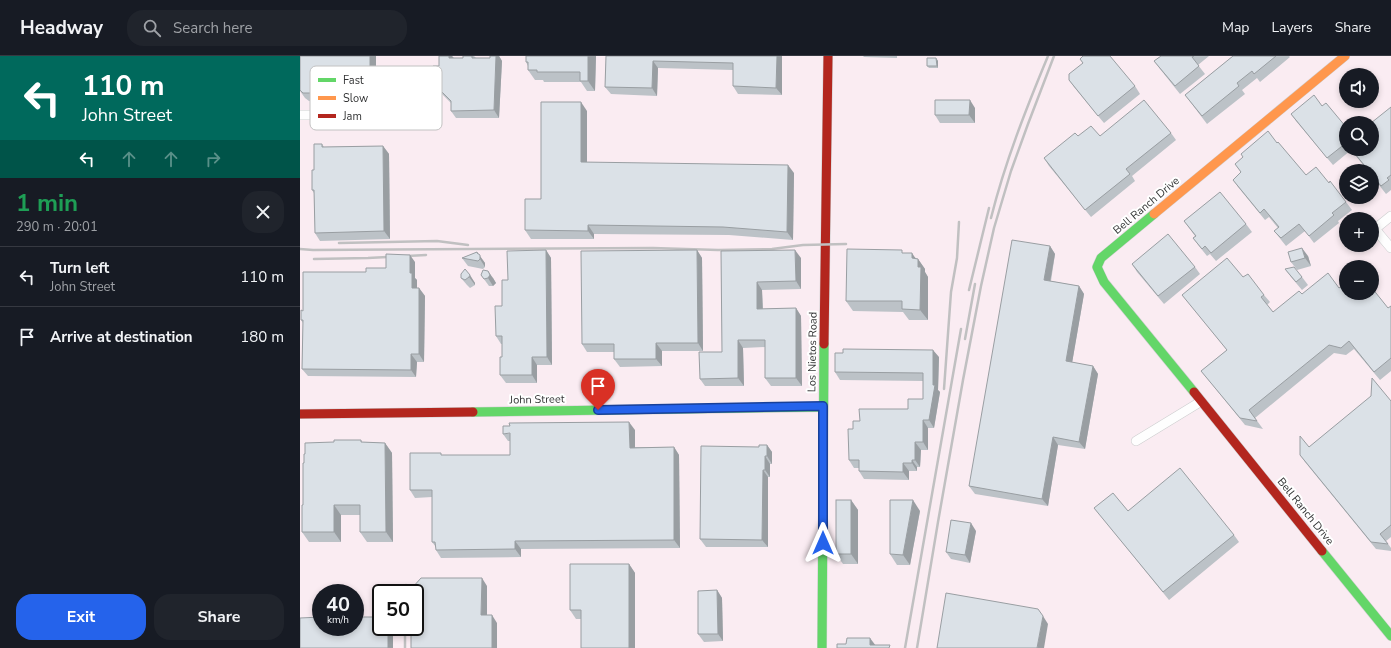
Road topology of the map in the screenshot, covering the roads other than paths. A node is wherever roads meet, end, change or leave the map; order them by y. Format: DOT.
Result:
graph roads {
  1 [pos="828,56"];
  2 [pos="1345,56"];
  3 [pos="300,115"];
  4 [pos="310,115"];
  5 [pos="1391,216"];
  6 [pos="1391,248"];
  7 [pos="1200,402"];
  8 [pos="823,406"];
  9 [pos="300,414"];
  10 [pos="1136,440"];
  11 [pos="1391,636"];
  12 [pos="822,648"];
  1 -- 8 [label="street, Los Nietos Road"];
  2 -- 7 [label="street, Bell Ranch Drive"];
  3 -- 4 [label="street"];
  5 -- 6 [label="street"];
  7 -- 10 [label="street"];
  7 -- 11 [label="street, Bell Ranch Drive"];
  8 -- 9 [label="street, John Street"];
  8 -- 12 [label="street, Los Nietos Road"];
}
